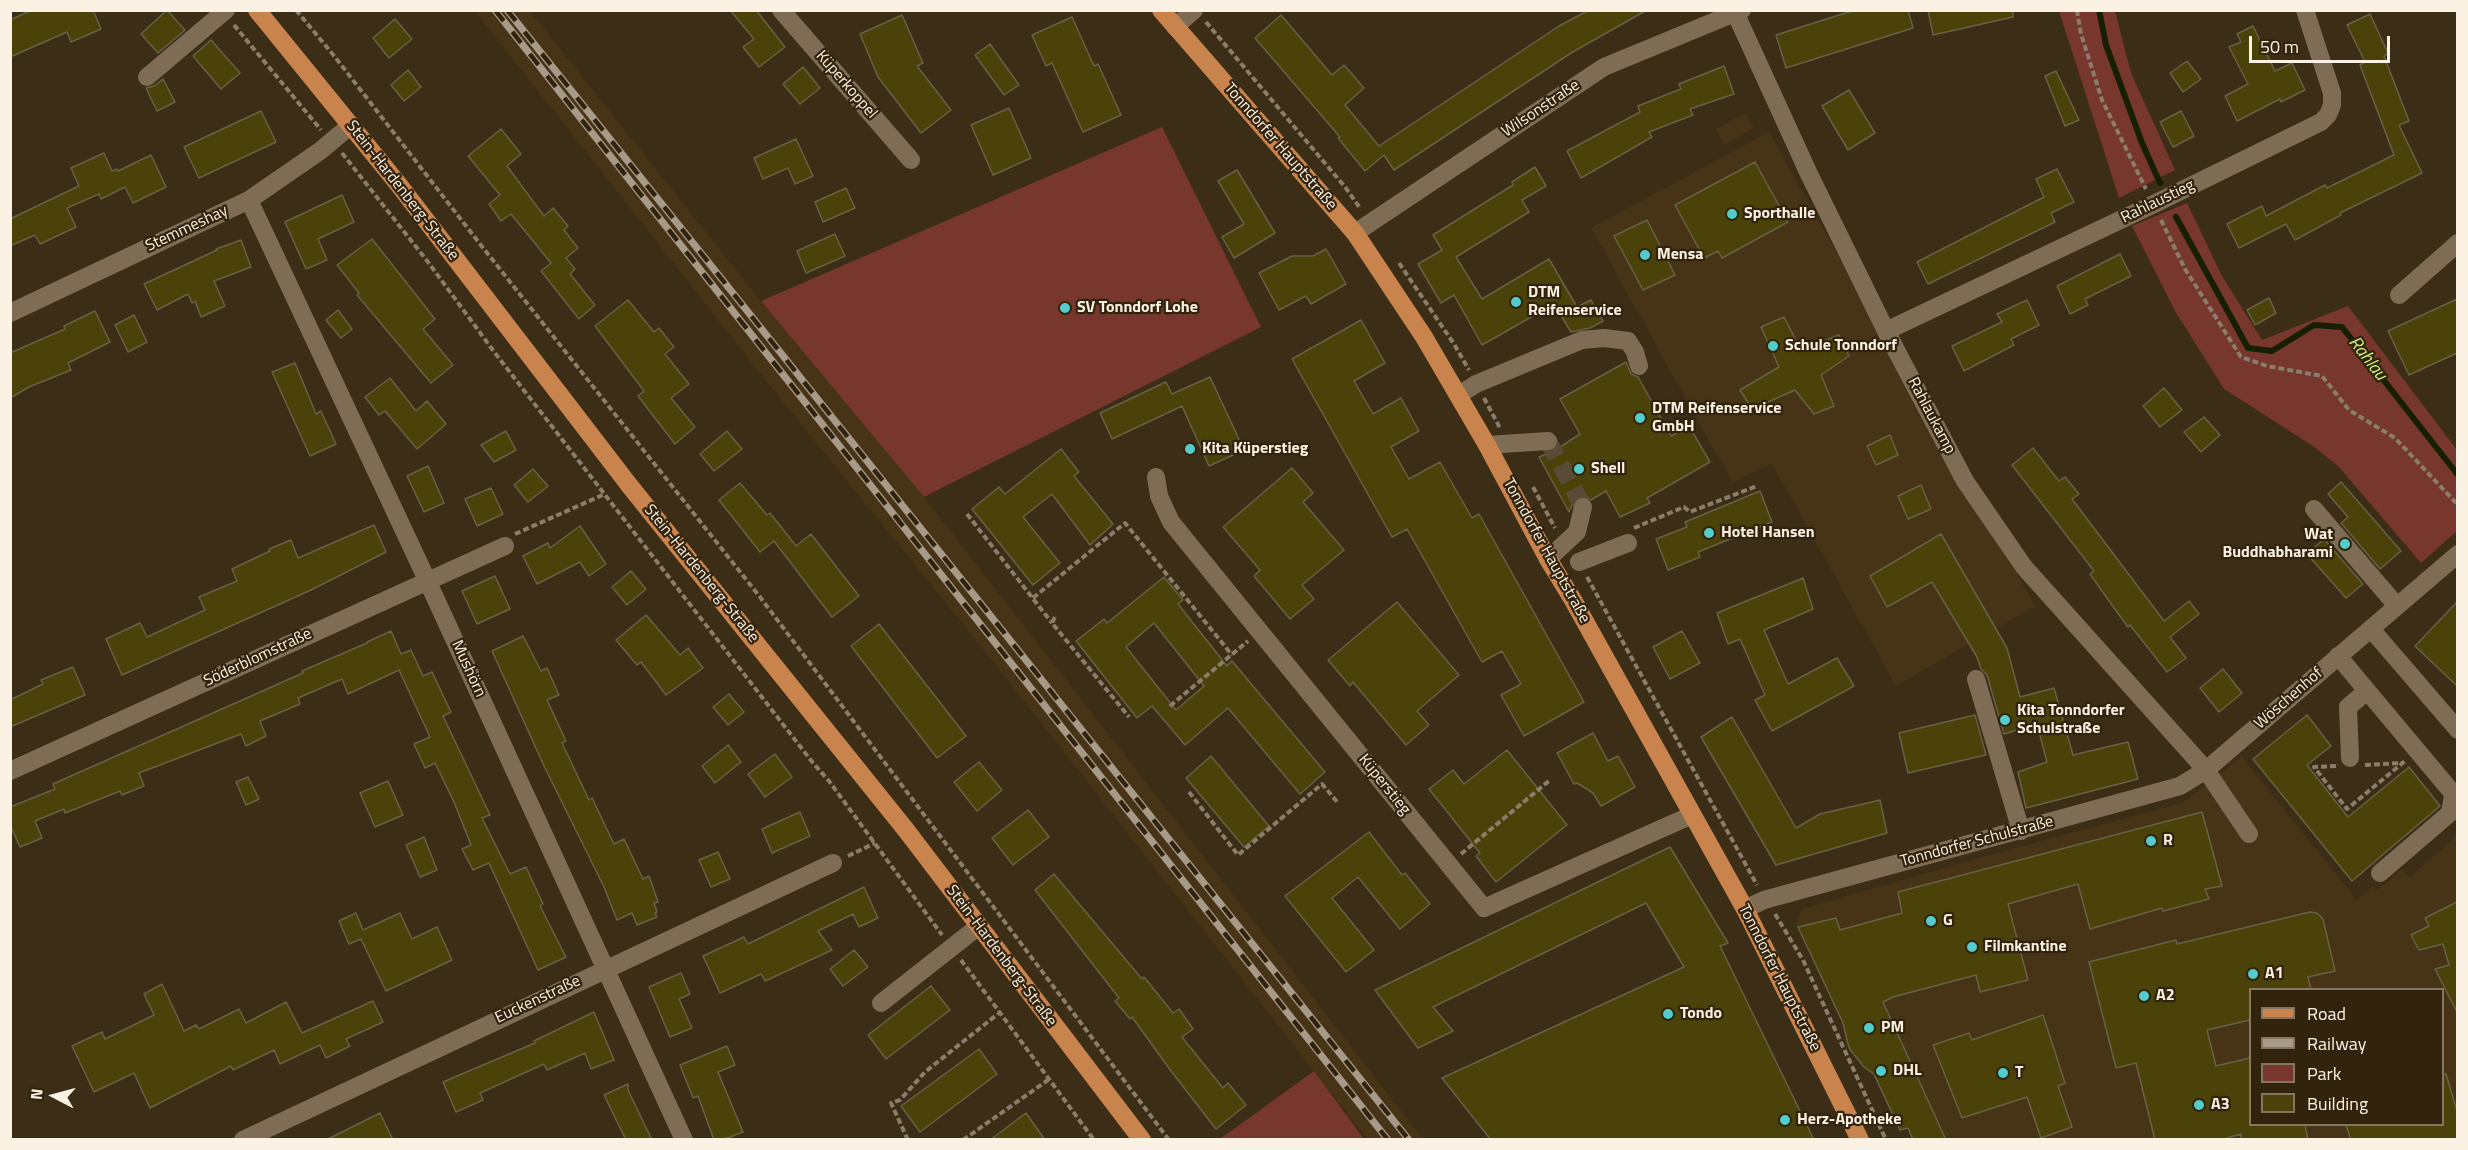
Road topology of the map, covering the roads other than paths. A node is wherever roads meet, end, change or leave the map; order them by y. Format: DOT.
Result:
graph roads {
  1 [pos="257,10"];
  2 [pos="781,10"];
  3 [pos="1161,10"];
  4 [pos="1194,10"];
  5 [pos="2305,10"];
  6 [pos="1737,11"];
  7 [pos="225,12"];
  8 [pos="1175,27"];
  9 [pos="147,77"];
  10 [pos="351,125"];
  11 [pos="911,160"];
  12 [pos="249,200"];
  13 [pos="1354,233"];
  14 [pos="2457,243"];
  15 [pos="2399,295"];
  16 [pos="10,313"];
  17 [pos="1886,331"];
  18 [pos="1639,366"];
  19 [pos="1459,395"];
  20 [pos="1548,441"];
  21 [pos="1487,445"];
  22 [pos="1156,477"];
  23 [pos="1583,507"];
  24 [pos="2314,509"];
  25 [pos="1631,536"];
  26 [pos="505,546"];
  27 [pos="2457,554"];
  28 [pos="1548,559"];
  29 [pos="1579,562"];
  30 [pos="427,580"];
  31 [pos="2397,606"];
  32 [pos="2371,629"];
  33 [pos="2338,656"];
  34 [pos="1976,679"];
  35 [pos="2367,691"];
  36 [pos="2457,730"];
  37 [pos="2352,763"];
  38 [pos="2206,770"];
  39 [pos="10,771"];
  40 [pos="1692,816"];
  41 [pos="2021,831"];
  42 [pos="2249,834"];
  43 [pos="833,863"];
  44 [pos="2380,873"];
  45 [pos="1744,909"];
  46 [pos="979,926"];
  47 [pos="606,968"];
  48 [pos="881,1003"];
  49 [pos="243,1140"];
  50 [pos="684,1140"];
  51 [pos="1142,1140"];
  52 [pos="1860,1140"];
  1 -- 10 [label="main road, Stein-Hardenberg-Straße"];
  2 -- 11 [label="street, Küperkoppel"];
  3 -- 8 [label="main road, Tonndorfer Hauptstraße"];
  4 -- 8 [label="street"];
  5 -- 17 [label="street, Rahlaustieg"];
  6 -- 13 [label="street, Wilsonstraße"];
  6 -- 17 [label="street, Rahlaukamp"];
  7 -- 9 [label="street"];
  8 -- 13 [label="main road, Tonndorfer Hauptstraße"];
  10 -- 12 [label="street, Stemmeshay"];
  10 -- 46 [label="main road, Stein-Hardenberg-Straße"];
  12 -- 16 [label="street, Stemmeshay"];
  12 -- 30 [label="street, Mushörn"];
  13 -- 19 [label="main road, Tonndorfer Hauptstraße"];
  14 -- 15 [label="street"];
  17 -- 38 [label="street, Rahlaukamp"];
  18 -- 19 [label="street"];
  19 -- 21 [label="main road, Tonndorfer Hauptstraße"];
  20 -- 21 [label="street"];
  21 -- 28 [label="main road, Tonndorfer Hauptstraße"];
  22 -- 40 [label="street, Küperstieg"];
  23 -- 28 [label="street"];
  24 -- 31 [label="street"];
  25 -- 29 [label="street"];
  26 -- 30 [label="street, Söderblomstraße"];
  27 -- 31 [label="street, Wöschenhof"];
  28 -- 40 [label="main road, Tonndorfer Hauptstraße"];
  30 -- 39 [label="street, Söderblomstraße"];
  30 -- 47 [label="street, Mushörn"];
  31 -- 32 [label="street, Wöschenhof"];
  32 -- 33 [label="street, Wöschenhof"];
  32 -- 36 [label="street"];
  33 -- 35 [label="street"];
  33 -- 38 [label="street, Wöschenhof"];
  34 -- 41 [label="street"];
  35 -- 37 [label="street"];
  35 -- 44 [label="street"];
  38 -- 41 [label="street, Tonndorfer Schulstraße"];
  38 -- 42 [label="street, Rahlaukamp"];
  40 -- 45 [label="main road, Tonndorfer Hauptstraße"];
  41 -- 45 [label="street, Tonndorfer Schulstraße"];
  43 -- 47 [label="street, Euckenstraße"];
  45 -- 52 [label="main road, Tonndorfer Hauptstraße"];
  46 -- 48 [label="street"];
  46 -- 51 [label="main road, Stein-Hardenberg-Straße"];
  47 -- 49 [label="street, Euckenstraße"];
  47 -- 50 [label="street, Mushörn"];
}
